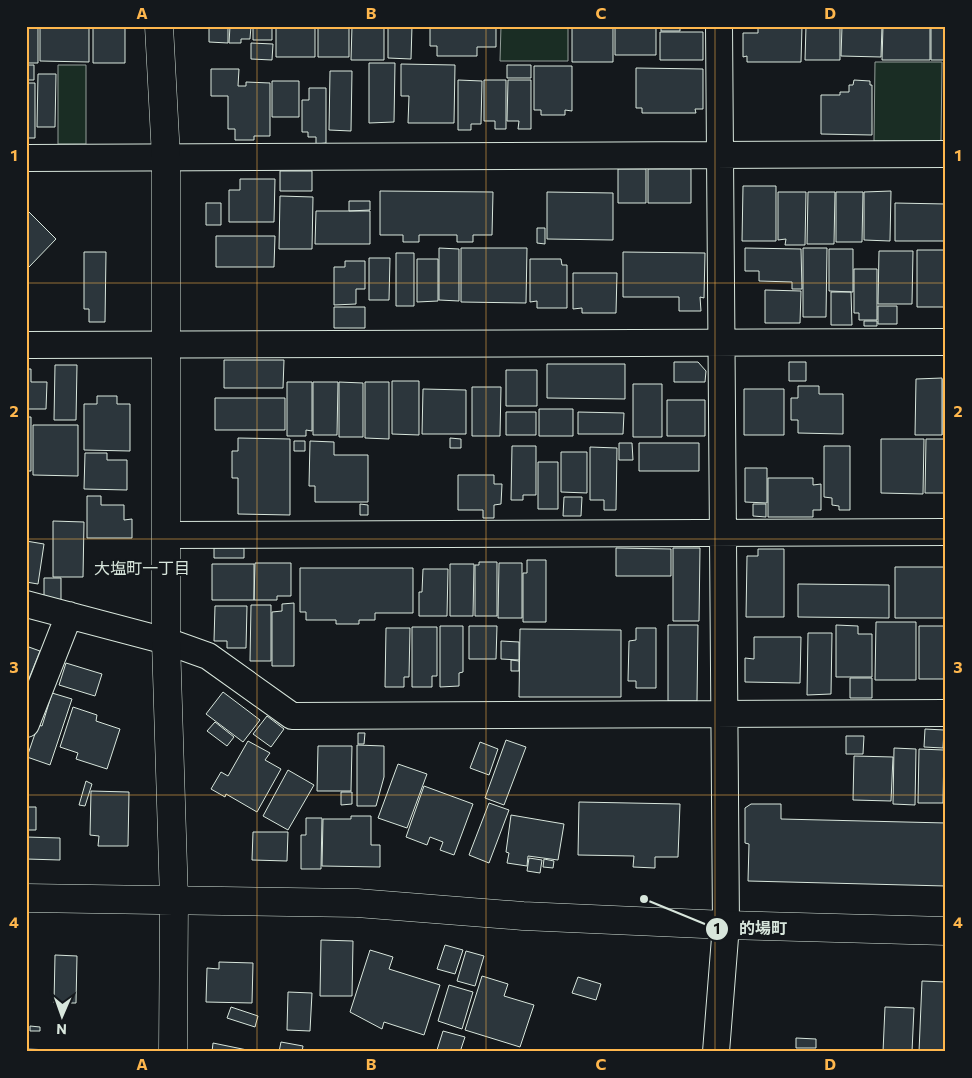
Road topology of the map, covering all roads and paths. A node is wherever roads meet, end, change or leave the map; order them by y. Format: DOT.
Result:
graph roads {
  1 [pos="159,26"];
  2 [pos="719,26"];
  3 [pos="720,154"];
  4 [pos="946,154"];
  5 [pos="166,157"];
  6 [pos="26,158"];
  7 [pos="722,342"];
  8 [pos="946,342"];
  9 [pos="26,345"];
  10 [pos="166,345"];
  11 [pos="723,532"];
  12 [pos="946,532"];
  13 [pos="166,535"];
  14 [pos="26,604"];
  15 [pos="69,615"];
  16 [pos="166,642"];
  17 [pos="725,713"];
  18 [pos="946,713"];
  19 [pos="26,724"];
  20 [pos="26,898"];
  21 [pos="174,900"];
  22 [pos="726,925"];
  23 [pos="946,931"];
  24 [pos="173,1052"];
  25 [pos="716,1052"];
  1 -- 5 [label="street"];
  2 -- 3 [label="street"];
  3 -- 4 [label="street"];
  3 -- 5 [label="street"];
  3 -- 7 [label="street"];
  5 -- 6 [label="street"];
  5 -- 10 [label="street"];
  7 -- 8 [label="street"];
  7 -- 10 [label="street"];
  7 -- 11 [label="street"];
  9 -- 10 [label="street"];
  10 -- 13 [label="street"];
  11 -- 12 [label="street"];
  11 -- 13 [label="street"];
  11 -- 17 [label="street"];
  13 -- 16 [label="street"];
  14 -- 15 [label="street"];
  15 -- 16 [label="street"];
  15 -- 19 [label="street"];
  16 -- 17 [label="street"];
  16 -- 21 [label="street"];
  17 -- 18 [label="street"];
  17 -- 22 [label="street"];
  20 -- 21 [label="street"];
  21 -- 22 [label="street"];
  21 -- 24 [label="street"];
  22 -- 23 [label="street"];
  22 -- 25 [label="street"];
}
